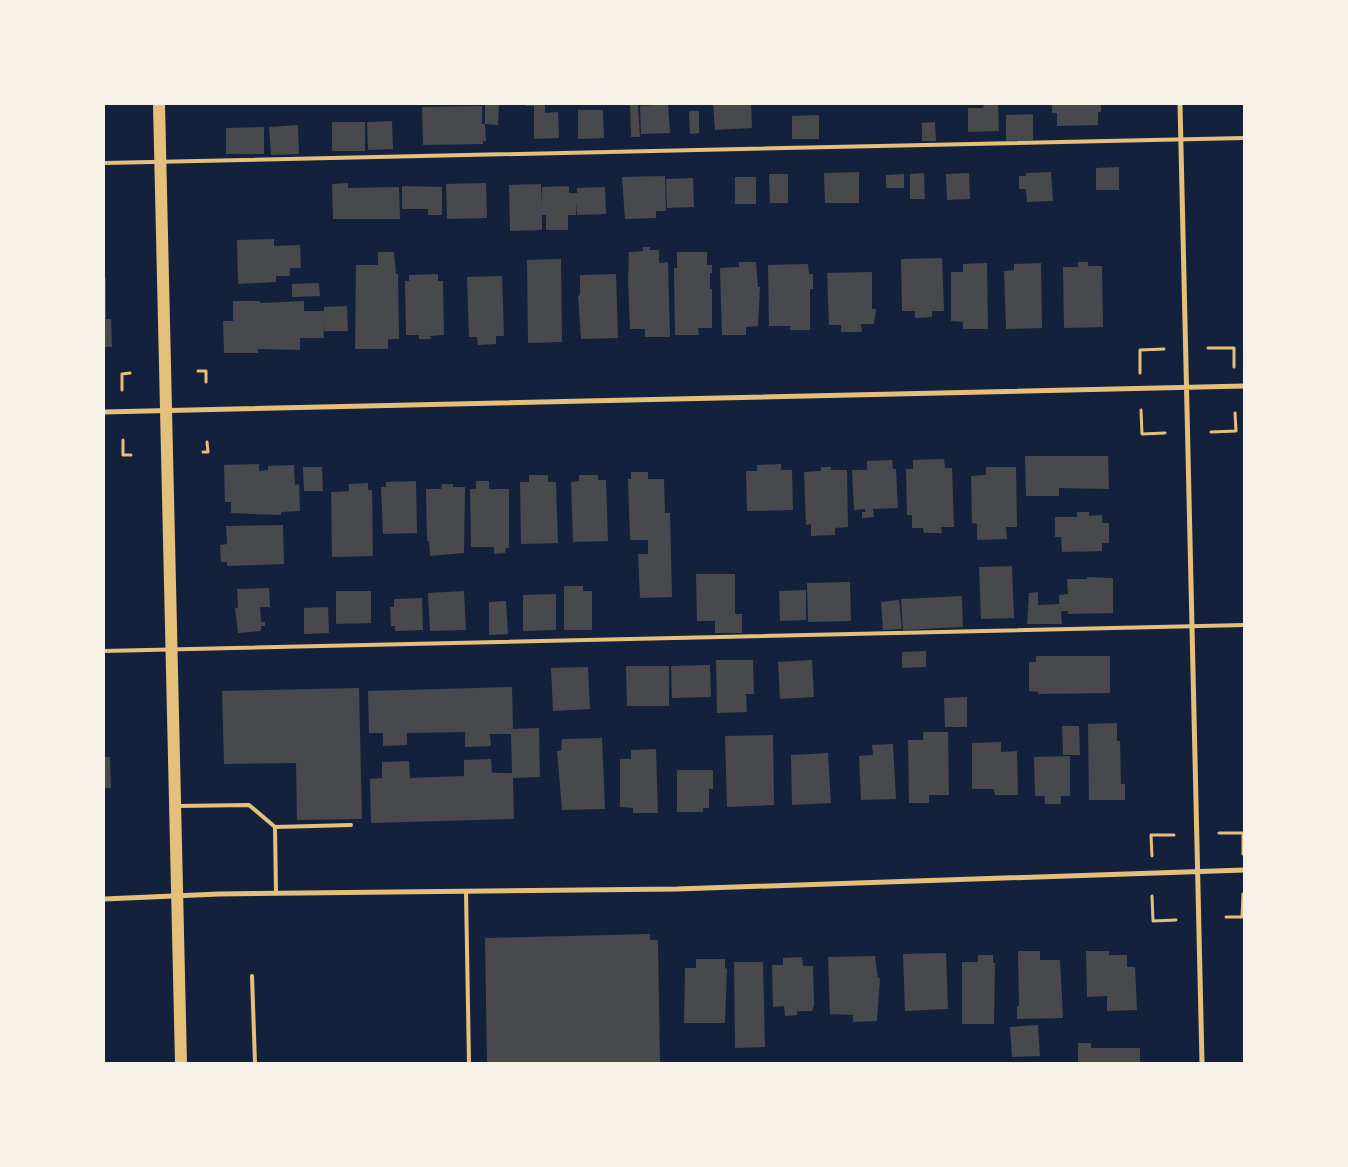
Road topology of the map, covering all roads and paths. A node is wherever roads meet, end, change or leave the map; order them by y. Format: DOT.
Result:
graph roads {
  1 [pos="159,104"];
  2 [pos="1180,104"];
  3 [pos="1181,138"];
  4 [pos="1244,138"];
  5 [pos="160,162"];
  6 [pos="104,163"];
  7 [pos="1208,348"];
  8 [pos="1164,350"];
  9 [pos="1234,367"];
  10 [pos="198,371"];
  11 [pos="1140,373"];
  12 [pos="130,374"];
  13 [pos="206,382"];
  14 [pos="1244,386"];
  15 [pos="1187,387"];
  16 [pos="122,390"];
  17 [pos="1141,410"];
  18 [pos="166,411"];
  19 [pos="104,412"];
  20 [pos="1235,413"];
  21 [pos="1211,432"];
  22 [pos="1165,433"];
  23 [pos="123,440"];
  24 [pos="207,442"];
  25 [pos="203,452"];
  26 [pos="131,455"];
  27 [pos="1244,625"];
  28 [pos="1192,626"];
  29 [pos="172,650"];
  30 [pos="104,651"];
  31 [pos="175,806"];
  32 [pos="351,825"];
  33 [pos="275,827"];
  34 [pos="1219,833"];
  35 [pos="1174,834"];
  36 [pos="1243,855"];
  37 [pos="1152,857"];
  38 [pos="1244,870"];
  39 [pos="1198,872"];
  40 [pos="466,892"];
  41 [pos="276,894"];
  42 [pos="1243,894"];
  43 [pos="177,896"];
  44 [pos="1152,896"];
  45 [pos="104,899"];
  46 [pos="1226,917"];
  47 [pos="1176,920"];
  48 [pos="252,976"];
  49 [pos="181,1063"];
  50 [pos="254,1063"];
  51 [pos="469,1063"];
  52 [pos="1202,1063"];
  1 -- 5 [label="main road"];
  2 -- 3 [label="street"];
  3 -- 4 [label="lane"];
  3 -- 5 [label="lane"];
  3 -- 15 [label="street"];
  5 -- 6 [label="lane"];
  5 -- 18 [label="main road"];
  7 -- 9 [label="path"];
  8 -- 11 [label="path"];
  10 -- 13 [label="path"];
  12 -- 16 [label="path"];
  14 -- 15 [label="street"];
  15 -- 18 [label="street"];
  15 -- 28 [label="street"];
  17 -- 22 [label="path"];
  18 -- 19 [label="street"];
  18 -- 29 [label="main road"];
  20 -- 21 [label="path"];
  23 -- 26 [label="path"];
  24 -- 25 [label="path"];
  27 -- 28 [label="lane"];
  28 -- 29 [label="lane"];
  28 -- 39 [label="street"];
  29 -- 30 [label="lane"];
  29 -- 31 [label="main road"];
  31 -- 33 [label="lane"];
  31 -- 43 [label="main road"];
  32 -- 33 [label="lane"];
  33 -- 41 [label="lane"];
  34 -- 36 [label="path"];
  35 -- 37 [label="path"];
  38 -- 39 [label="street"];
  39 -- 40 [label="street"];
  39 -- 52 [label="street"];
  40 -- 41 [label="street"];
  40 -- 51 [label="lane"];
  41 -- 43 [label="street"];
  42 -- 46 [label="path"];
  43 -- 45 [label="street"];
  43 -- 49 [label="main road"];
  44 -- 47 [label="path"];
  48 -- 50 [label="lane"];
}
